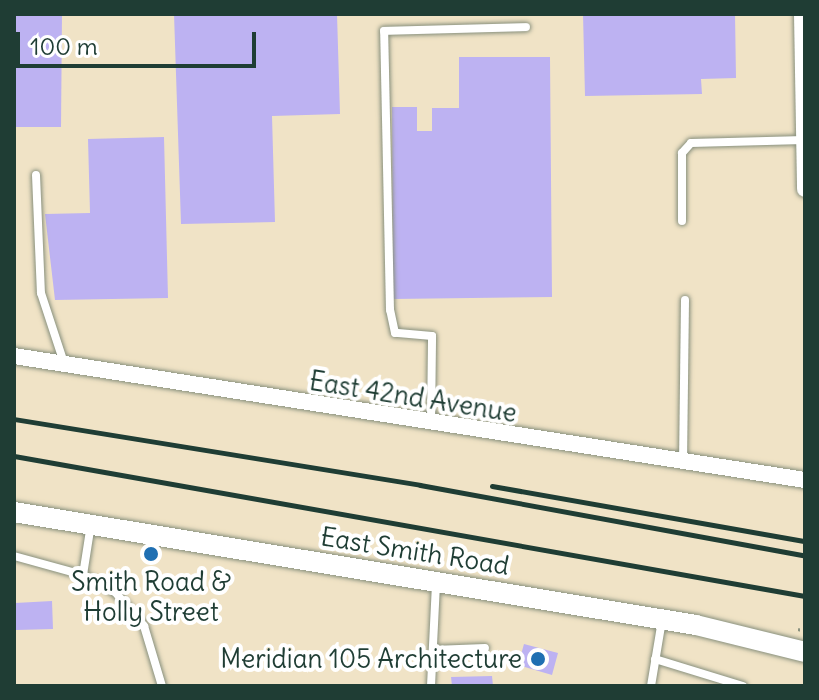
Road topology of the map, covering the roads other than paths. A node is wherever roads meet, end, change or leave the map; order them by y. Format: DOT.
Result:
graph roads {
  1 [pos="802,14"];
  2 [pos="526,27"];
  3 [pos="804,140"];
  4 [pos="36,175"];
  5 [pos="805,189"];
  6 [pos="682,221"];
  7 [pos="685,300"];
  8 [pos="14,356"];
  9 [pos="65,364"];
  10 [pos="431,423"];
  11 [pos="683,464"];
  12 [pos="805,480"];
  13 [pos="14,512"];
  14 [pos="91,524"];
  15 [pos="14,556"];
  16 [pos="83,575"];
  17 [pos="436,581"];
  18 [pos="662,619"];
  19 [pos="485,648"];
  20 [pos="433,650"];
  21 [pos="805,652"];
  22 [pos="655,659"];
  23 [pos="162,686"];
  24 [pos="431,686"];
  25 [pos="651,686"];
  26 [pos="743,686"];
  1 -- 3 [label="street"];
  2 -- 10 [label="lane"];
  3 -- 5 [label="street"];
  3 -- 6 [label="lane"];
  4 -- 9 [label="lane"];
  7 -- 11 [label="lane"];
  8 -- 9 [label="street, East 42nd Avenue"];
  9 -- 10 [label="street, East 42nd Avenue"];
  10 -- 11 [label="street, East 42nd Avenue"];
  11 -- 12 [label="street, East 42nd Avenue"];
  13 -- 14 [label="street, East Smith Road"];
  14 -- 16 [label="lane"];
  14 -- 17 [label="street, East Smith Road"];
  15 -- 16 [label="lane"];
  16 -- 23 [label="lane"];
  17 -- 18 [label="street, East Smith Road"];
  17 -- 20 [label="lane"];
  18 -- 21 [label="street, East Smith Road"];
  18 -- 22 [label="lane"];
  19 -- 20 [label="lane"];
  20 -- 24 [label="lane"];
  22 -- 25 [label="lane"];
  22 -- 26 [label="lane"];
}
